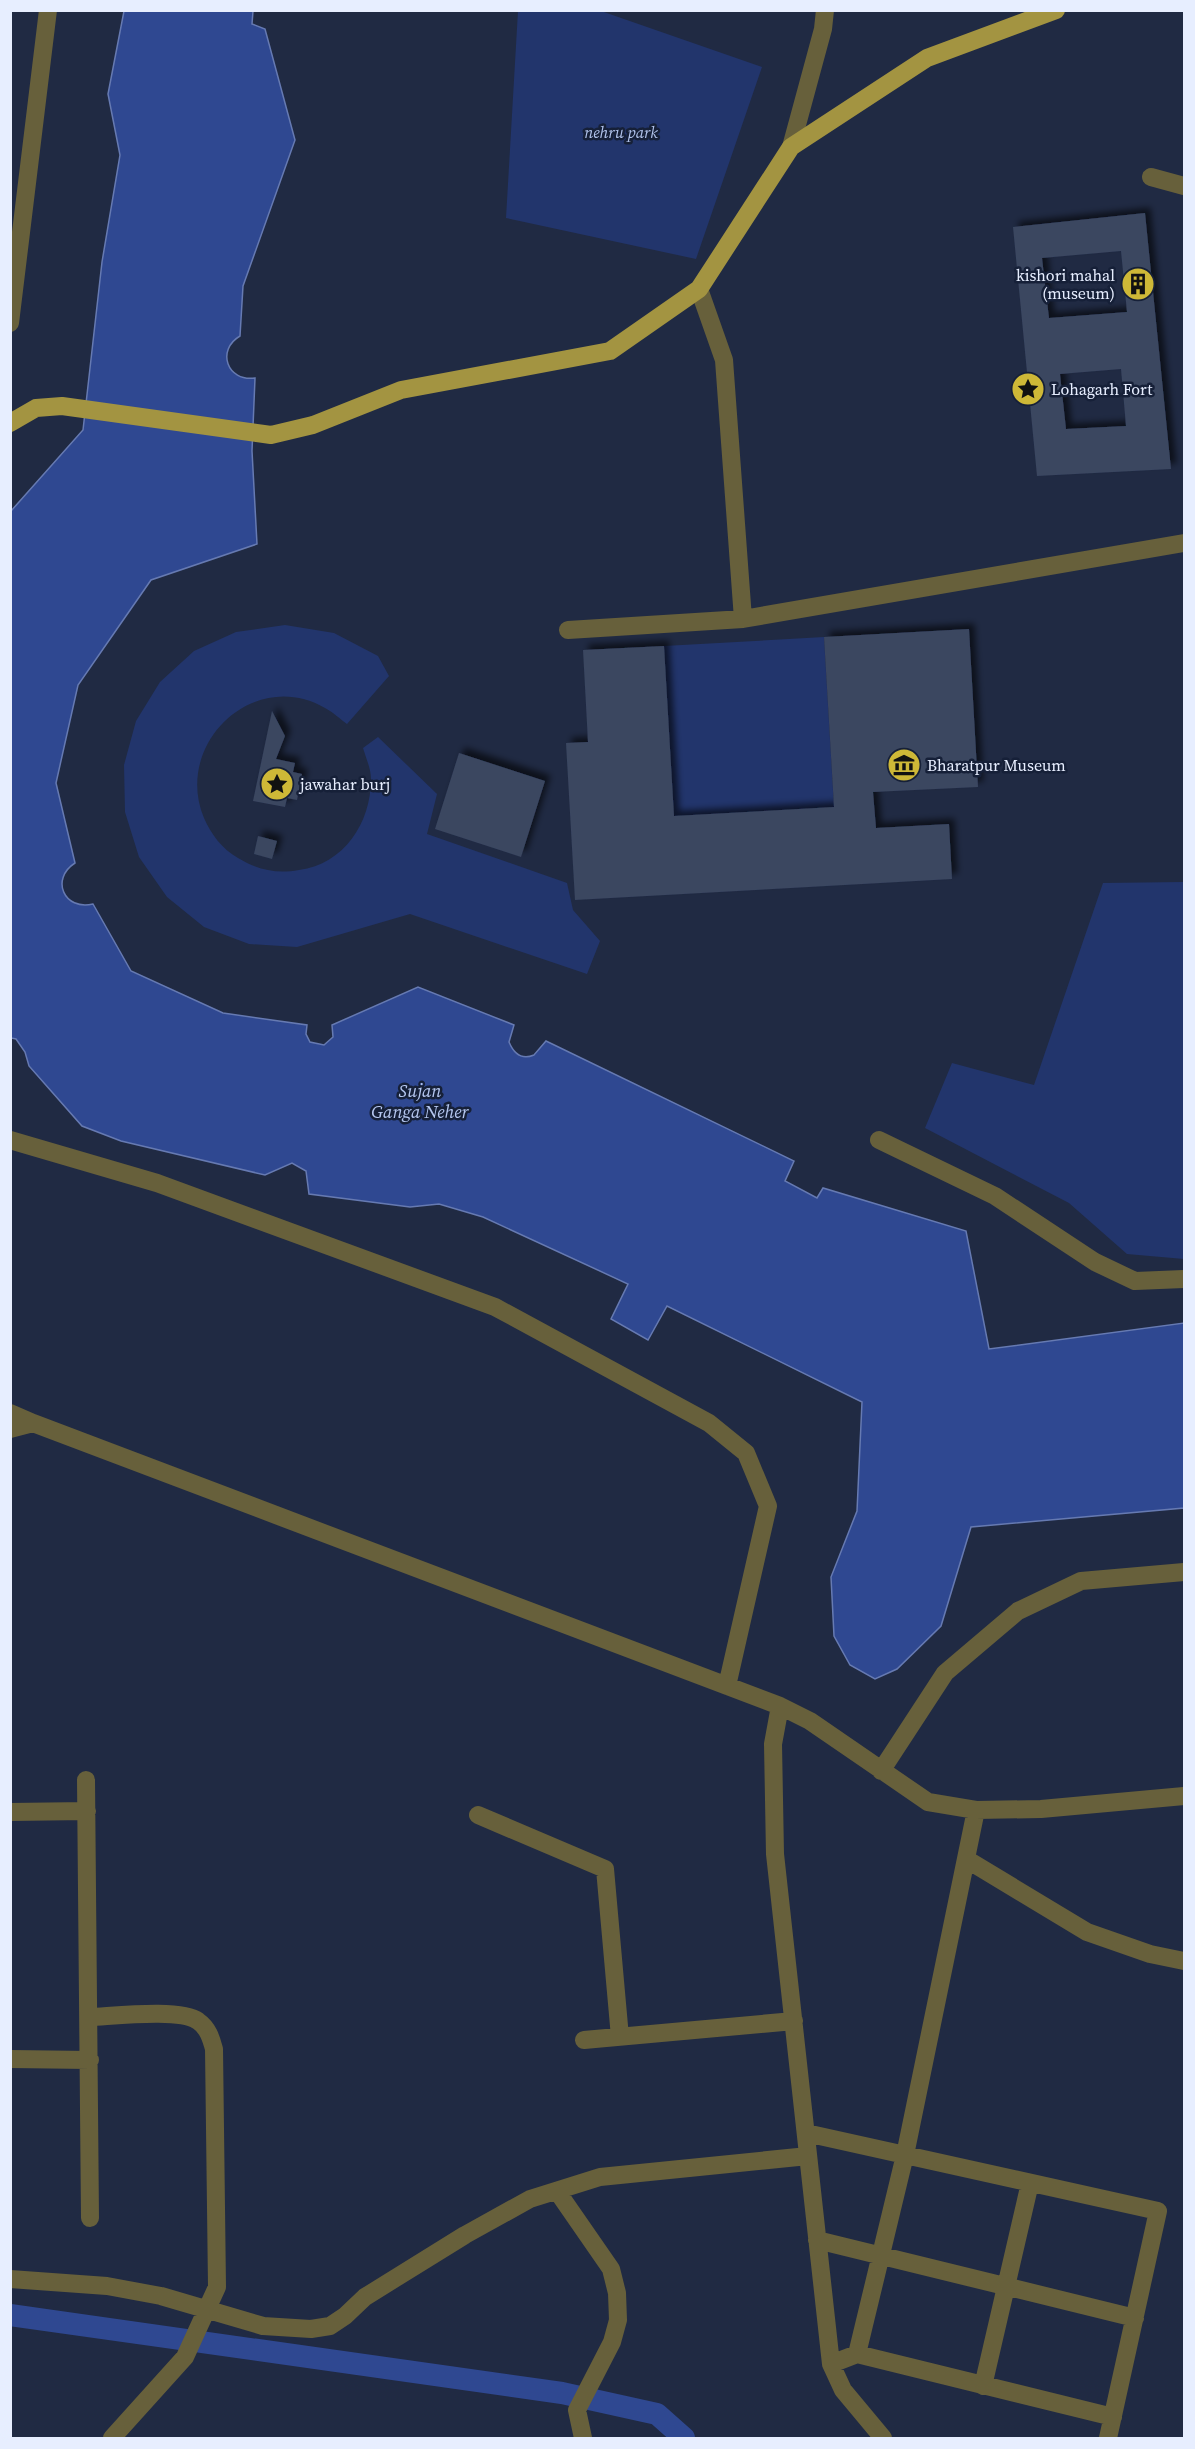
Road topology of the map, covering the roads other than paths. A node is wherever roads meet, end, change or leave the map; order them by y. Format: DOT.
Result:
graph roads {
  1 [pos="48,10"];
  2 [pos="825,10"];
  3 [pos="1056,10"];
  4 [pos="791,147"];
  5 [pos="1151,177"];
  6 [pos="1185,186"];
  7 [pos="699,289"];
  8 [pos="10,323"];
  9 [pos="10,423"];
  10 [pos="1185,543"];
  11 [pos="743,619"];
  12 [pos="568,630"];
  13 [pos="10,1140"];
  14 [pos="879,1140"];
  15 [pos="1185,1279"];
  16 [pos="10,1413"];
  17 [pos="33,1423"];
  18 [pos="10,1430"];
  19 [pos="1185,1572"];
  20 [pos="727,1686"];
  21 [pos="780,1706"];
  22 [pos="881,1771"];
  23 [pos="86,1780"];
  24 [pos="1185,1796"];
  25 [pos="976,1810"];
  26 [pos="87,1811"];
  27 [pos="10,1812"];
  28 [pos="478,1815"];
  29 [pos="966,1859"];
  30 [pos="1185,1961"];
  31 [pos="90,2017"];
  32 [pos="794,2021"];
  33 [pos="620,2037"];
  34 [pos="584,2040"];
  35 [pos="10,2059"];
  36 [pos="90,2060"];
  37 [pos="806,2133"];
  38 [pos="905,2155"];
  39 [pos="808,2157"];
  40 [pos="1030,2183"];
  41 [pos="557,2191"];
  42 [pos="90,2218"];
  43 [pos="818,2240"];
  44 [pos="881,2255"];
  45 [pos="10,2279"];
  46 [pos="1006,2286"];
  47 [pos="207,2308"];
  48 [pos="1135,2318"];
  49 [pos="857,2355"];
  50 [pos="831,2364"];
  51 [pos="983,2386"];
  52 [pos="1113,2418"];
  53 [pos="112,2439"];
  54 [pos="583,2439"];
  55 [pos="883,2439"];
  56 [pos="1108,2439"];
  1 -- 8 [label="street"];
  2 -- 4 [label="street"];
  3 -- 4 [label="main road"];
  4 -- 7 [label="main road"];
  5 -- 6 [label="street"];
  7 -- 9 [label="main road"];
  7 -- 11 [label="street"];
  10 -- 11 [label="street"];
  11 -- 12 [label="street"];
  13 -- 20 [label="street"];
  14 -- 15 [label="street"];
  16 -- 17 [label="street"];
  17 -- 18 [label="street"];
  17 -- 20 [label="street"];
  19 -- 22 [label="street"];
  20 -- 21 [label="street"];
  21 -- 22 [label="street"];
  21 -- 32 [label="street"];
  22 -- 25 [label="street"];
  23 -- 26 [label="street"];
  24 -- 25 [label="street"];
  25 -- 29 [label="street"];
  26 -- 27 [label="street"];
  26 -- 31 [label="street"];
  28 -- 33 [label="street"];
  29 -- 30 [label="street"];
  29 -- 38 [label="street"];
  31 -- 36 [label="street"];
  31 -- 47 [label="street"];
  32 -- 33 [label="street"];
  32 -- 37 [label="street"];
  33 -- 34 [label="street"];
  35 -- 36 [label="street"];
  36 -- 42 [label="street"];
  37 -- 38 [label="street"];
  37 -- 39 [label="street"];
  38 -- 40 [label="street"];
  38 -- 44 [label="street"];
  39 -- 41 [label="street"];
  39 -- 43 [label="street"];
  40 -- 46 [label="street"];
  40 -- 48 [label="street"];
  41 -- 47 [label="street"];
  41 -- 54 [label="street"];
  43 -- 44 [label="street"];
  43 -- 50 [label="street"];
  44 -- 46 [label="street"];
  44 -- 49 [label="street"];
  45 -- 47 [label="street"];
  46 -- 48 [label="street"];
  46 -- 51 [label="street"];
  47 -- 53 [label="street"];
  48 -- 52 [label="street"];
  49 -- 50 [label="street"];
  49 -- 51 [label="street"];
  50 -- 55 [label="street"];
  51 -- 52 [label="street"];
  52 -- 56 [label="street"];
}
